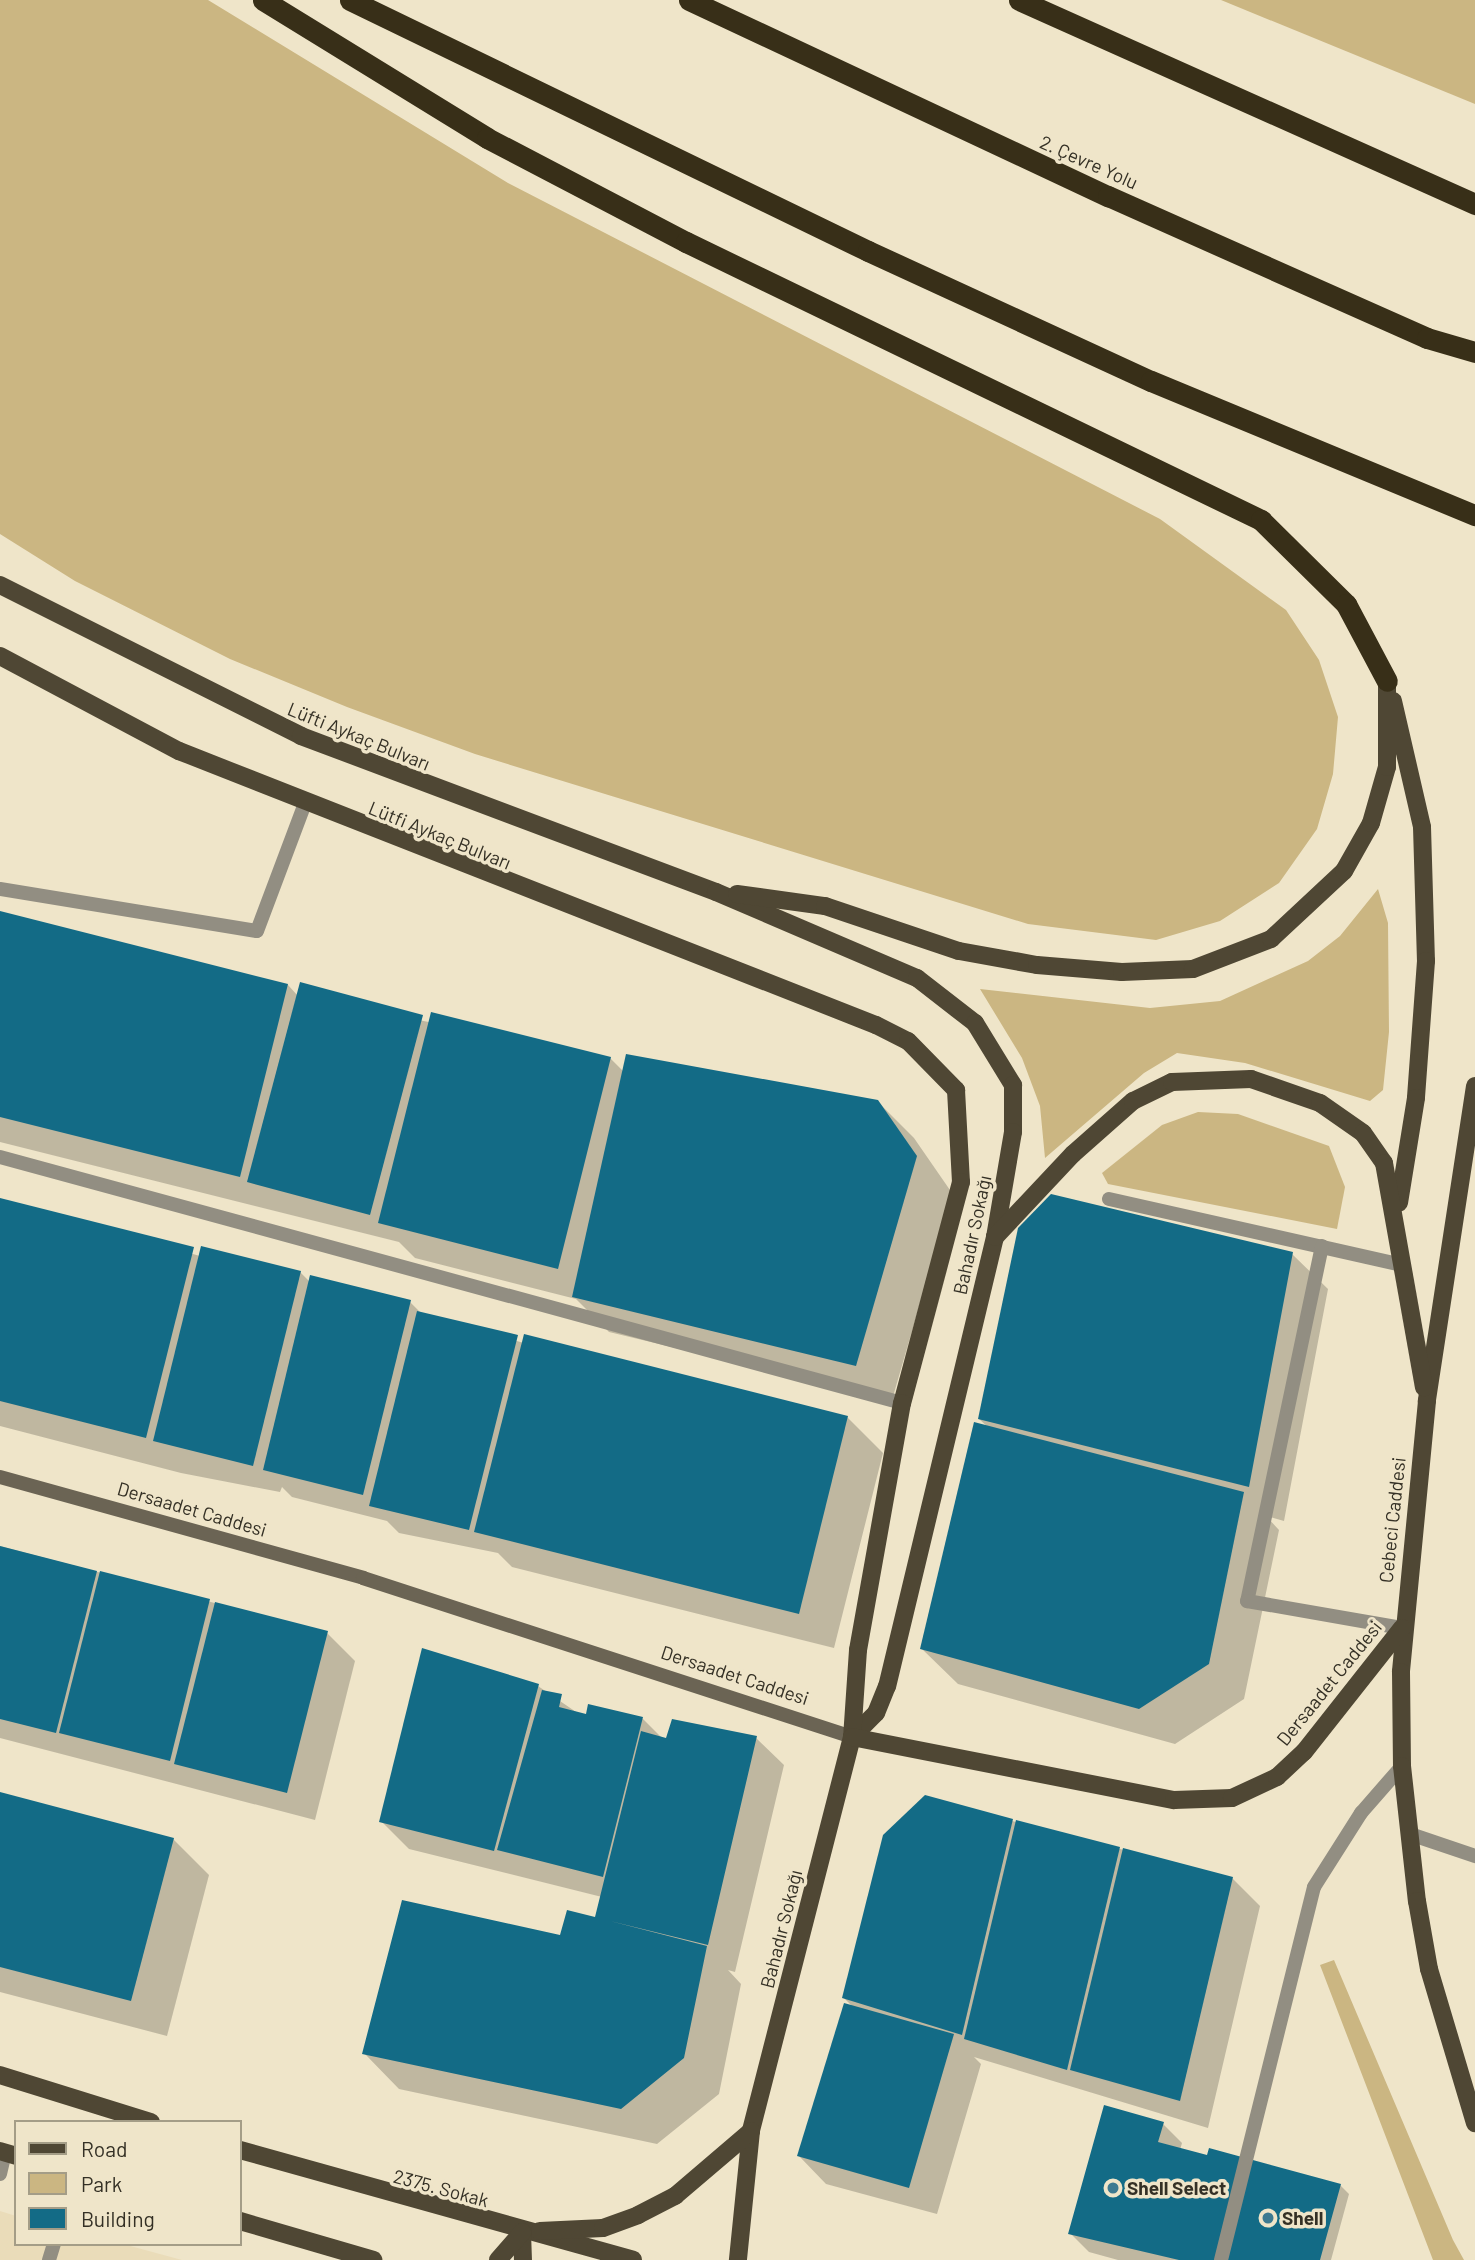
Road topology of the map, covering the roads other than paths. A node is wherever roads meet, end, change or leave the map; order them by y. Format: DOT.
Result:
graph roads {
  1 [pos="263,0"];
  2 [pos="350,0"];
  3 [pos="689,0"];
  4 [pos="1019,0"];
  5 [pos="1475,204"];
  6 [pos="1427,338"];
  7 [pos="1475,352"];
  8 [pos="1475,368"];
  9 [pos="1475,515"];
  10 [pos="0,585"];
  11 [pos="0,656"];
  12 [pos="1387,681"];
  13 [pos="304,803"];
  14 [pos="0,889"];
  15 [pos="716,892"];
  16 [pos="876,1024"];
  17 [pos="1475,1087"];
  18 [pos="0,1157"];
  19 [pos="1109,1199"];
  20 [pos="1398,1210"];
  21 [pos="995,1237"];
  22 [pos="1322,1246"];
  23 [pos="1403,1265"];
  24 [pos="1427,1401"];
  25 [pos="902,1403"];
  26 [pos="0,1477"];
  27 [pos="1402,1628"];
  28 [pos="852,1737"];
  29 [pos="1402,1766"];
  30 [pos="1410,1834"];
  31 [pos="1475,1856"];
  32 [pos="0,2075"];
  33 [pos="145,2120"];
  34 [pos="1475,2123"];
  35 [pos="751,2131"];
  36 [pos="242,2151"];
  37 [pos="7,2153"];
  38 [pos="0,2174"];
  39 [pos="242,2222"];
  40 [pos="522,2232"];
  41 [pos="373,2260"];
  42 [pos="498,2260"];
  43 [pos="523,2260"];
  44 [pos="633,2260"];
  45 [pos="737,2260"];
  46 [pos="1222,2260"];
  1 -- 12 [label="highway"];
  2 -- 9 [label="highway"];
  3 -- 6 [label="highway, 2. Çevre Yolu"];
  4 -- 5 [label="highway"];
  6 -- 7 [label="highway, 2. Çevre Yolu"];
  6 -- 8 [label="highway"];
  10 -- 15 [label="main road, Lüfti Aykaç Bulvarı"];
  11 -- 13 [label="main road, Lütfi Aykaç Bulvarı"];
  12 -- 15 [label="main road"];
  12 -- 20 [label="main road"];
  13 -- 14 [label="street"];
  13 -- 16 [label="main road, Lütfi Aykaç Bulvarı"];
  15 -- 21 [label="main road, Bahadır Sokağı"];
  16 -- 25 [label="main road, Bahadır Sokağı"];
  17 -- 24 [label="main road, Cebeci Caddesi"];
  18 -- 25 [label="street"];
  19 -- 22 [label="street"];
  20 -- 21 [label="main road"];
  20 -- 23 [label="main road"];
  21 -- 28 [label="main road, Bahadır Sokağı"];
  22 -- 23 [label="street"];
  22 -- 27 [label="street"];
  23 -- 24 [label="main road"];
  24 -- 27 [label="main road, Cebeci Caddesi"];
  25 -- 28 [label="main road, Bahadır Sokağı"];
  26 -- 28 [label="street, Dersaadet Caddesi"];
  27 -- 28 [label="main road, Dersaadet Caddesi"];
  27 -- 29 [label="main road, Cebeci Caddesi"];
  28 -- 35 [label="main road, Bahadır Sokağı"];
  29 -- 30 [label="main road, Cebeci Caddesi"];
  29 -- 46 [label="street"];
  30 -- 31 [label="street"];
  30 -- 34 [label="main road, Cebeci Caddesi"];
  32 -- 33 [label="main road"];
  35 -- 40 [label="main road"];
  35 -- 45 [label="main road, Bahadır Sokağı"];
  36 -- 40 [label="main road, 2375. Sokak"];
  37 -- 38 [label="street"];
  39 -- 41 [label="main road"];
  40 -- 42 [label="main road"];
  40 -- 43 [label="main road"];
  40 -- 44 [label="main road, 2375. Sokak"];
}
